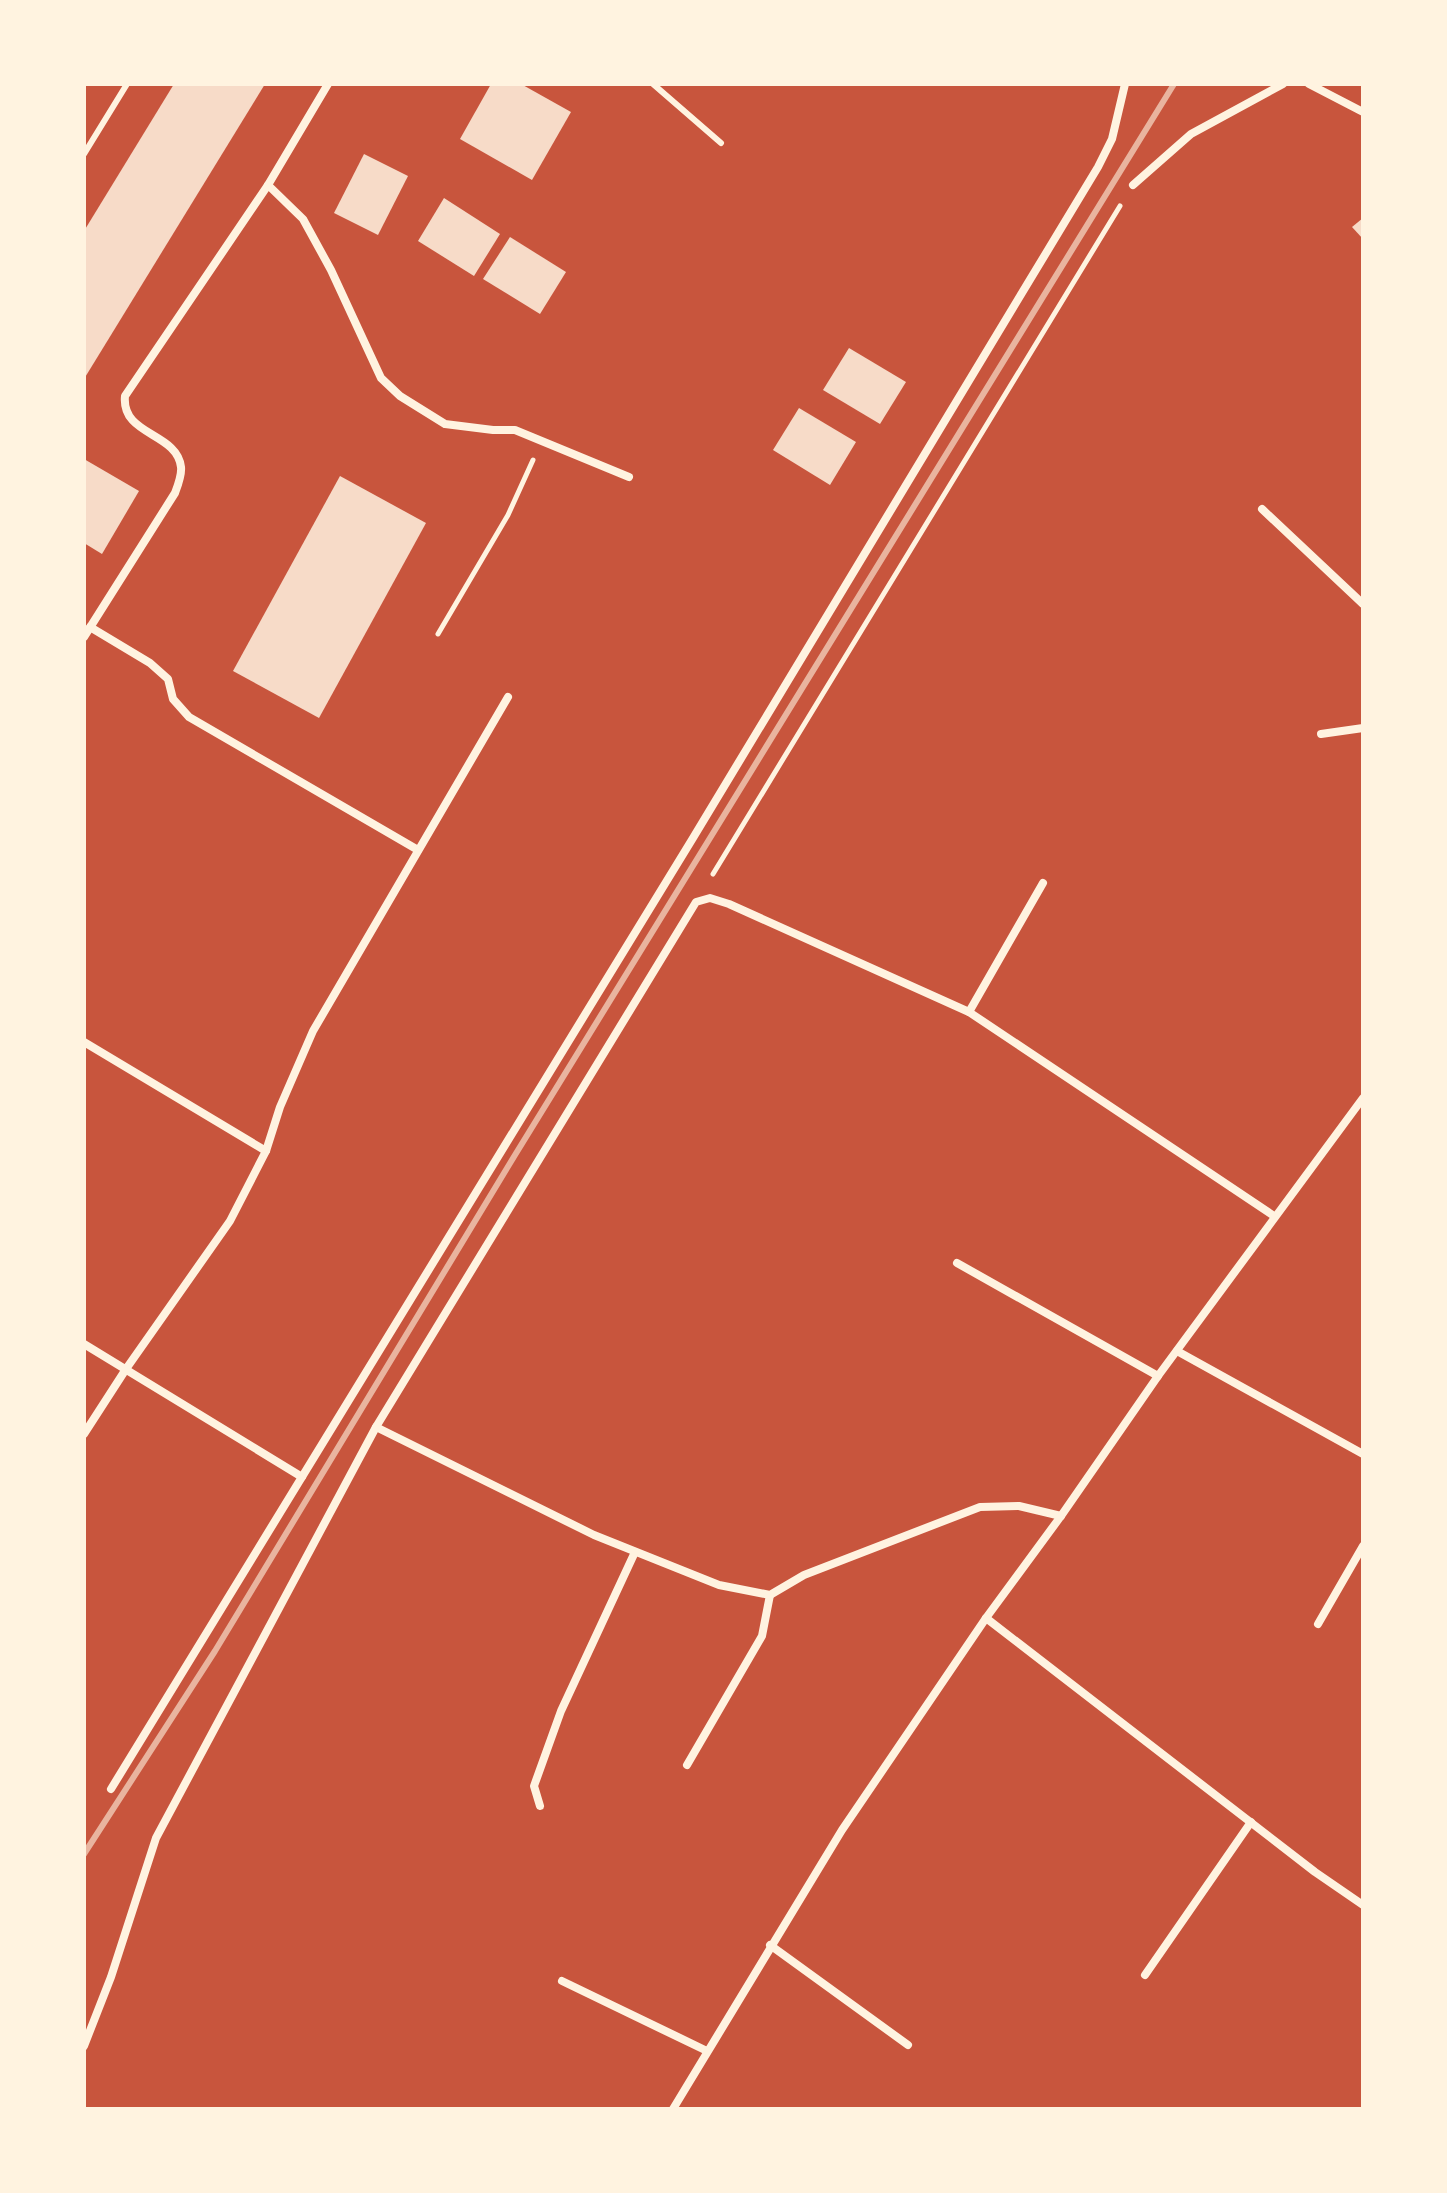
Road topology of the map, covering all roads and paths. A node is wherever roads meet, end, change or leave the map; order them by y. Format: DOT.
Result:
graph roads {
  1 [pos="127,84"];
  2 [pos="328,84"];
  3 [pos="653,84"];
  4 [pos="1125,84"];
  5 [pos="1283,84"];
  6 [pos="1309,84"];
  7 [pos="1363,112"];
  8 [pos="721,143"];
  9 [pos="84,154"];
  10 [pos="268,185"];
  11 [pos="1133,185"];
  12 [pos="542,441"];
  13 [pos="629,477"];
  14 [pos="1262,509"];
  15 [pos="1363,604"];
  16 [pos="90,627"];
  17 [pos="438,634"];
  18 [pos="84,637"];
  19 [pos="508,697"];
  20 [pos="1363,728"];
  21 [pos="1321,734"];
  22 [pos="418,850"];
  23 [pos="1043,883"];
  24 [pos="696,902"];
  25 [pos="969,1012"];
  26 [pos="84,1042"];
  27 [pos="1363,1098"];
  28 [pos="266,1151"];
  29 [pos="1274,1216"];
  30 [pos="957,1263"];
  31 [pos="84,1344"];
  32 [pos="1177,1351"];
  33 [pos="126,1369"];
  34 [pos="1158,1376"];
  35 [pos="376,1427"];
  36 [pos="84,1434"];
  37 [pos="1363,1454"];
  38 [pos="302,1477"];
  39 [pos="1061,1516"];
  40 [pos="1363,1546"];
  41 [pos="635,1552"];
  42 [pos="770,1595"];
  43 [pos="986,1618"];
  44 [pos="1318,1624"];
  45 [pos="687,1765"];
  46 [pos="111,1789"];
  47 [pos="540,1806"];
  48 [pos="1251,1822"];
  49 [pos="1363,1905"];
  50 [pos="770,1945"];
  51 [pos="1145,1975"];
  52 [pos="562,1981"];
  53 [pos="908,2045"];
  54 [pos="84,2046"];
  55 [pos="707,2051"];
  56 [pos="673,2109"];
  1 -- 9 [label="lane"];
  2 -- 10 [label="street"];
  3 -- 8 [label="lane"];
  4 -- 38 [label="street"];
  5 -- 11 [label="street"];
  6 -- 7 [label="street"];
  10 -- 12 [label="street"];
  10 -- 16 [label="street"];
  11 -- 24 [label="path"];
  12 -- 13 [label="street"];
  12 -- 17 [label="path"];
  14 -- 15 [label="street"];
  16 -- 18 [label="street"];
  16 -- 22 [label="street"];
  19 -- 22 [label="street"];
  20 -- 21 [label="street"];
  22 -- 28 [label="street"];
  23 -- 25 [label="street"];
  24 -- 25 [label="street"];
  24 -- 35 [label="street"];
  25 -- 29 [label="street"];
  26 -- 28 [label="street"];
  27 -- 29 [label="street"];
  28 -- 33 [label="street"];
  29 -- 32 [label="street"];
  30 -- 34 [label="street"];
  31 -- 33 [label="street"];
  32 -- 34 [label="street"];
  32 -- 37 [label="street"];
  33 -- 36 [label="street"];
  33 -- 38 [label="street"];
  34 -- 39 [label="street"];
  35 -- 41 [label="street"];
  35 -- 54 [label="street"];
  38 -- 46 [label="street"];
  39 -- 42 [label="street"];
  39 -- 43 [label="street"];
  40 -- 44 [label="street"];
  41 -- 42 [label="street"];
  41 -- 47 [label="street"];
  42 -- 45 [label="street"];
  43 -- 48 [label="street"];
  43 -- 50 [label="street"];
  48 -- 49 [label="street"];
  48 -- 51 [label="street"];
  50 -- 53 [label="street"];
  50 -- 55 [label="street"];
  52 -- 55 [label="street"];
  55 -- 56 [label="street"];
}
